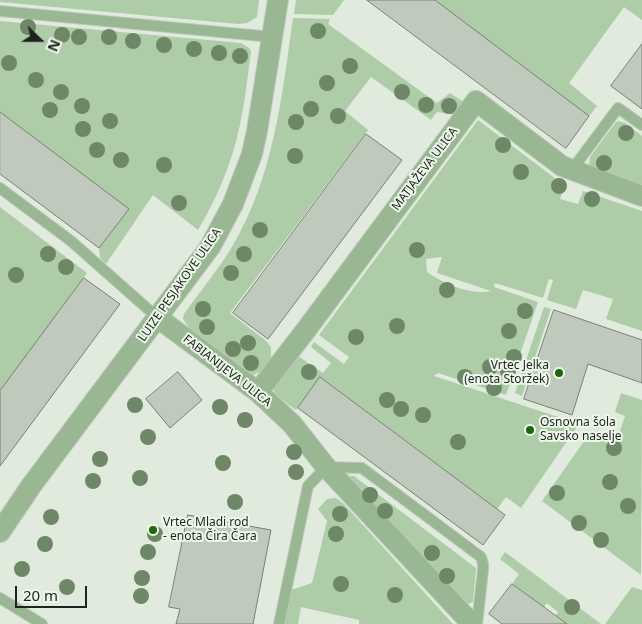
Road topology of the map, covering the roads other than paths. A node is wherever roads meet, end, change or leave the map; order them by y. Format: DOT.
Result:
graph roads {
  1 [pos="278,0"];
  2 [pos="0,11"];
  3 [pos="272,37"];
  4 [pos="642,125"];
  5 [pos="571,170"];
  6 [pos="0,188"];
  7 [pos="642,196"];
  8 [pos="158,318"];
  9 [pos="258,392"];
  10 [pos="326,467"];
  11 [pos="0,532"];
  12 [pos="0,598"];
  13 [pos="42,624"];
  14 [pos="279,624"];
  15 [pos="472,624"];
  16 [pos="477,624"];
  1 -- 3 [label="street, LUIZE PESJAKOVE ULICA"];
  2 -- 3 [label="lane"];
  3 -- 8 [label="street, LUIZE PESJAKOVE ULICA"];
  4 -- 5 [label="lane"];
  5 -- 7 [label="street, MATJAŽEVA ULICA"];
  5 -- 9 [label="street, MATJAŽEVA ULICA"];
  6 -- 8 [label="lane, FABIANIJEVA ULICA"];
  8 -- 9 [label="street, FABIANIJEVA ULICA"];
  8 -- 11 [label="street, LUIZE PESJAKOVE ULICA"];
  9 -- 10 [label="street, FABIANIJEVA ULICA"];
  10 -- 14 [label="lane"];
  10 -- 15 [label="street, FABIANIJEVA ULICA"];
  10 -- 16 [label="lane"];
  12 -- 13 [label="lane"];
}
